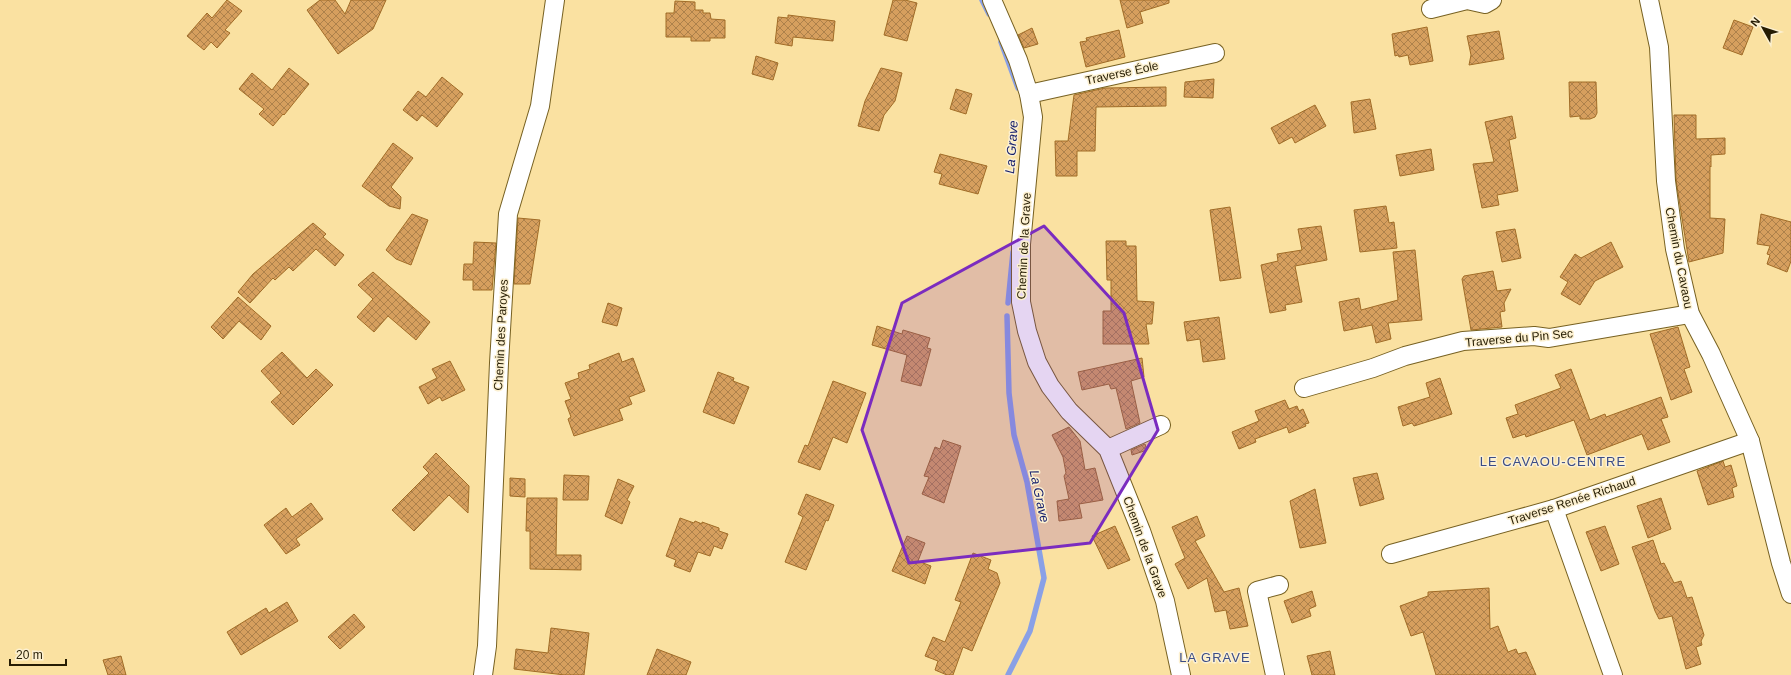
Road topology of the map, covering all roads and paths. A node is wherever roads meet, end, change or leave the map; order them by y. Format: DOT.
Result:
graph roads {
  1 [pos="555,0"];
  2 [pos="992,0"];
  3 [pos="1492,0"];
  4 [pos="1649,0"];
  5 [pos="1431,9"];
  6 [pos="1215,53"];
  7 [pos="1029,94"];
  8 [pos="1690,314"];
  9 [pos="1304,388"];
  10 [pos="1161,425"];
  11 [pos="1750,441"];
  12 [pos="1108,450"];
  13 [pos="1554,509"];
  14 [pos="1391,554"];
  15 [pos="1279,585"];
  16 [pos="1791,594"];
  17 [pos="483,675"];
  18 [pos="1181,675"];
  19 [pos="1275,675"];
  20 [pos="1613,675"];
  1 -- 17 [label="street, Chemin des Paroyes"];
  2 -- 7 [label="street, Chemin de la Grave"];
  3 -- 5 [label="street"];
  4 -- 8 [label="street, Chemin du Cavaou"];
  6 -- 7 [label="street, Traverse Éole"];
  7 -- 12 [label="street, Chemin de la Grave"];
  8 -- 9 [label="street, Traverse du Pin Sec"];
  8 -- 11 [label="street, Chemin du Cavaou"];
  10 -- 12 [label="street"];
  11 -- 13 [label="street, Traverse Renée Richaud"];
  11 -- 16 [label="street, Chemin du Cavaou"];
  12 -- 18 [label="street, Chemin de la Grave"];
  13 -- 14 [label="street, Traverse Renée Richaud"];
  13 -- 20 [label="street"];
  15 -- 19 [label="street"];
}
